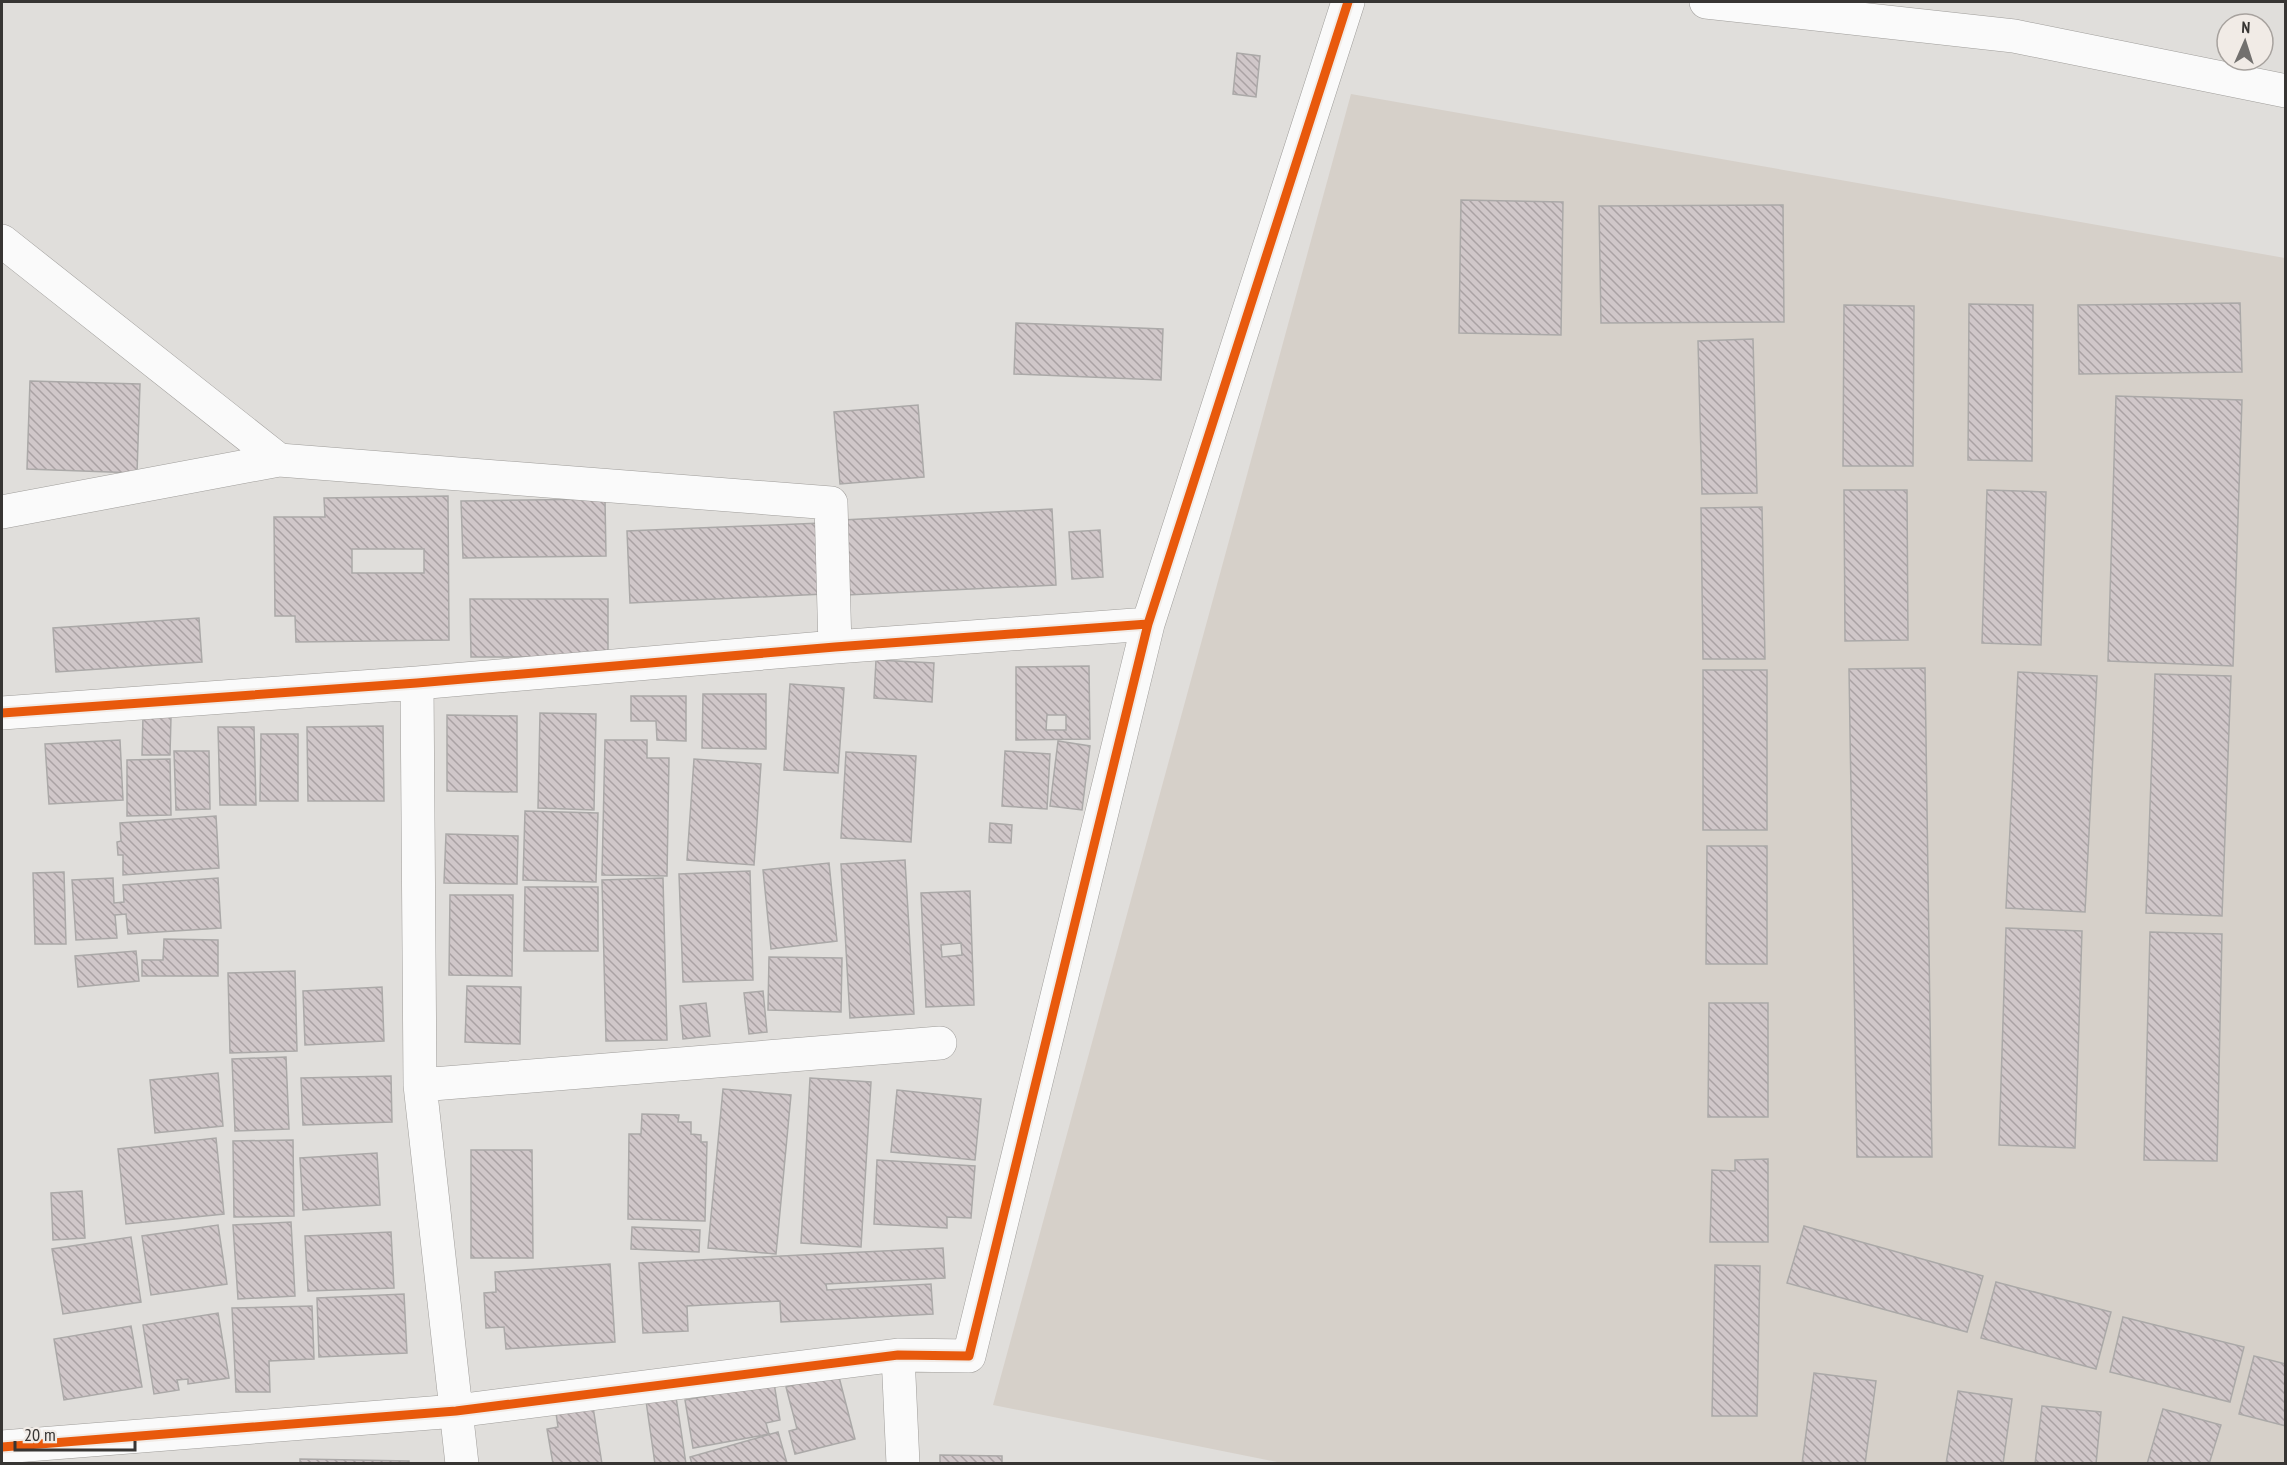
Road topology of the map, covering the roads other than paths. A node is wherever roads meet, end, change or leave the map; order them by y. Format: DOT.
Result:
graph roads {
  1 [pos="1348,2"];
  2 [pos="1706,2"];
  3 [pos="2286,91"];
  4 [pos="2,241"];
  5 [pos="279,460"];
  6 [pos="2,512"];
  7 [pos="1148,624"];
  8 [pos="835,646"];
  9 [pos="417,683"];
  10 [pos="2,713"];
  11 [pos="940,1043"];
  12 [pos="420,1085"];
  13 [pos="898,1355"];
  14 [pos="456,1411"];
  15 [pos="2,1447"];
  16 [pos="462,1464"];
  17 [pos="903,1464"];
  1 -- 7 [label="street"];
  2 -- 3 [label="street"];
  4 -- 5 [label="street"];
  5 -- 6 [label="street"];
  5 -- 8 [label="street"];
  7 -- 8 [label="street"];
  7 -- 13 [label="street"];
  8 -- 9 [label="street"];
  9 -- 10 [label="street"];
  9 -- 12 [label="street"];
  11 -- 12 [label="street"];
  12 -- 14 [label="street"];
  13 -- 14 [label="street"];
  13 -- 17 [label="street"];
  14 -- 15 [label="street"];
  14 -- 16 [label="street"];
}
